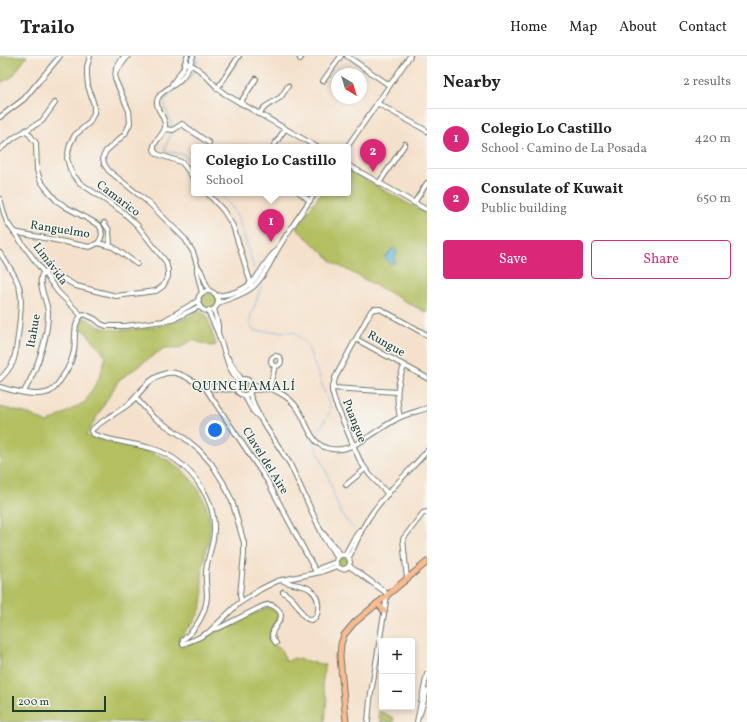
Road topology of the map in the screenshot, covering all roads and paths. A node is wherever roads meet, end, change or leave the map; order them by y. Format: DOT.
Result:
graph roads {
  1 [pos="60,56"];
  2 [pos="90,56"];
  3 [pos="124,56"];
  4 [pos="128,56"];
  5 [pos="187,56"];
  6 [pos="193,56"];
  7 [pos="239,56"];
  8 [pos="341,56"];
  9 [pos="347,56"];
  10 [pos="410,56"];
  11 [pos="188,64"];
  12 [pos="116,72"];
  13 [pos="256,79"];
  14 [pos="323,81"];
  15 [pos="389,85"];
  16 [pos="288,86"];
  17 [pos="217,89"];
  18 [pos="55,103"];
  19 [pos="240,103"];
  20 [pos="377,103"];
  21 [pos="259,114"];
  22 [pos="0,117"];
  23 [pos="285,129"];
  24 [pos="26,130"];
  25 [pos="165,130"];
  26 [pos="427,131"];
  27 [pos="210,143"];
  28 [pos="275,144"];
  29 [pos="312,144"];
  30 [pos="349,144"];
  31 [pos="405,144"];
  32 [pos="0,149"];
  33 [pos="351,167"];
  34 [pos="191,175"];
  35 [pos="379,183"];
  36 [pos="427,183"];
  37 [pos="210,196"];
  38 [pos="304,196"];
  39 [pos="313,196"];
  40 [pos="0,199"];
  41 [pos="310,201"];
  42 [pos="414,203"];
  43 [pos="427,210"];
  44 [pos="104,223"];
  45 [pos="14,232"];
  46 [pos="98,243"];
  47 [pos="110,246"];
  48 [pos="0,253"];
  49 [pos="137,264"];
  50 [pos="197,265"];
  51 [pos="44,272"];
  52 [pos="251,285"];
  53 [pos="209,291"];
  54 [pos="202,293"];
  55 [pos="217,296"];
  56 [pos="198,300"];
  57 [pos="218,303"];
  58 [pos="200,306"];
  59 [pos="214,309"];
  60 [pos="208,311"];
  61 [pos="81,315"];
  62 [pos="165,321"];
  63 [pos="218,333"];
  64 [pos="427,335"];
  65 [pos="356,339"];
  66 [pos="404,365"];
  67 [pos="275,366"];
  68 [pos="1,378"];
  69 [pos="427,378"];
  70 [pos="238,384"];
  71 [pos="204,386"];
  72 [pos="0,387"];
  73 [pos="332,388"];
  74 [pos="250,389"];
  75 [pos="269,389"];
  76 [pos="24,392"];
  77 [pos="397,392"];
  78 [pos="244,395"];
  79 [pos="136,398"];
  80 [pos="427,410"];
  81 [pos="400,417"];
  82 [pos="260,418"];
  83 [pos="353,445"];
  84 [pos="427,451"];
  85 [pos="365,470"];
  86 [pos="346,485"];
  87 [pos="388,494"];
  88 [pos="427,512"];
  89 [pos="341,559"];
  90 [pos="427,562"];
  91 [pos="349,566"];
  92 [pos="316,572"];
  93 [pos="407,579"];
  94 [pos="282,580"];
  95 [pos="283,592"];
  96 [pos="387,595"];
  97 [pos="241,600"];
  98 [pos="376,604"];
  99 [pos="384,612"];
  100 [pos="212,629"];
  101 [pos="276,643"];
  102 [pos="427,674"];
  103 [pos="426,680"];
  104 [pos="427,691"];
  105 [pos="418,720"];
  106 [pos="346,722"];
  107 [pos="368,722"];
  1 -- 22 [label="street"];
  2 -- 51 [label="street, Camarico"];
  3 -- 12 [label="street"];
  4 -- 12 [label="street"];
  5 -- 11 [label="street"];
  6 -- 11 [label="street"];
  7 -- 17 [label="street"];
  8 -- 14 [label="street"];
  9 -- 15 [label="street"];
  10 -- 15 [label="street"];
  11 -- 17 [label="street"];
  11 -- 25 [label="street"];
  12 -- 50 [label="street"];
  13 -- 19 [label="street"];
  15 -- 20 [label="street"];
  16 -- 21 [label="street"];
  17 -- 19 [label="street"];
  18 -- 24 [label="street"];
  19 -- 21 [label="street"];
  20 -- 26 [label="street"];
  20 -- 30 [label="street"];
  21 -- 23 [label="street"];
  23 -- 28 [label="street"];
  23 -- 29 [label="street"];
  24 -- 32 [label="street"];
  24 -- 46 [label="street, Ranguelmo"];
  25 -- 27 [label="street"];
  25 -- 34 [label="street"];
  31 -- 35 [label="street"];
  33 -- 35 [label="street"];
  35 -- 42 [label="street"];
  36 -- 42 [label="street"];
  37 -- 52 [label="street"];
  38 -- 41 [label="street"];
  39 -- 41 [label="street"];
  40 -- 45 [label="street, Limávida"];
  41 -- 52 [label="street"];
  42 -- 43 [label="street"];
  44 -- 47 [label="street"];
  45 -- 46 [label="street, Ranguelmo"];
  45 -- 51 [label="street, Limávida"];
  46 -- 47 [label="street"];
  47 -- 49 [label="street"];
  48 -- 68 [label="street"];
  50 -- 53 [label="street"];
  50 -- 54 [label="street"];
  51 -- 61 [label="street, Limávida"];
  51 -- 76 [label="street, Itahue"];
  52 -- 55 [label="street"];
  52 -- 57 [label="street"];
  53 -- 54 [label="street"];
  53 -- 55 [label="street"];
  54 -- 56 [label="street"];
  55 -- 57 [label="street"];
  56 -- 58 [label="street"];
  56 -- 62 [label="street"];
  57 -- 59 [label="street"];
  58 -- 60 [label="street"];
  58 -- 62 [label="street"];
  59 -- 60 [label="street"];
  59 -- 63 [label="street"];
  60 -- 63 [label="street"];
  61 -- 62 [label="street"];
  61 -- 76 [label="street"];
  63 -- 70 [label="street"];
  64 -- 65 [label="street, Puangue"];
  65 -- 66 [label="street, Rungue"];
  65 -- 73 [label="street, Puangue"];
  66 -- 69 [label="street, Rungue"];
  66 -- 77 [label="street"];
  67 -- 75 [label="street"];
  70 -- 71 [label="street"];
  70 -- 74 [label="street"];
  70 -- 78 [label="street"];
  71 -- 79 [label="street"];
  71 -- 92 [label="street, Clavel del Aire"];
  72 -- 76 [label="street"];
  73 -- 77 [label="street"];
  73 -- 83 [label="street, Puangue"];
  74 -- 75 [label="street"];
  74 -- 78 [label="street"];
  74 -- 82 [label="street"];
  75 -- 83 [label="street"];
  77 -- 81 [label="street"];
  78 -- 82 [label="street"];
  79 -- 97 [label="street"];
  79 -- 100 [label="street"];
  80 -- 81 [label="street"];
  81 -- 83 [label="street"];
  82 -- 89 [label="street"];
  83 -- 85 [label="street, Puangue"];
  84 -- 87 [label="street"];
  85 -- 86 [label="street"];
  85 -- 87 [label="street, Puangue"];
  87 -- 89 [label="street"];
  88 -- 93 [label="street"];
  89 -- 91 [label="street"];
  89 -- 91 [label="street"];
  89 -- 92 [label="street"];
  90 -- 93 [label="main road"];
  91 -- 96 [label="street"];
  92 -- 94 [label="street"];
  93 -- 96 [label="main road"];
  94 -- 95 [label="street"];
  94 -- 97 [label="street"];
  96 -- 98 [label="main road"];
  96 -- 99 [label="street"];
  97 -- 100 [label="street"];
  98 -- 99 [label="main road"];
  98 -- 106 [label="main road"];
  99 -- 107 [label="street"];
  100 -- 101 [label="street"];
  102 -- 103 [label="street"];
  103 -- 105 [label="street"];
  104 -- 105 [label="street"];
}
